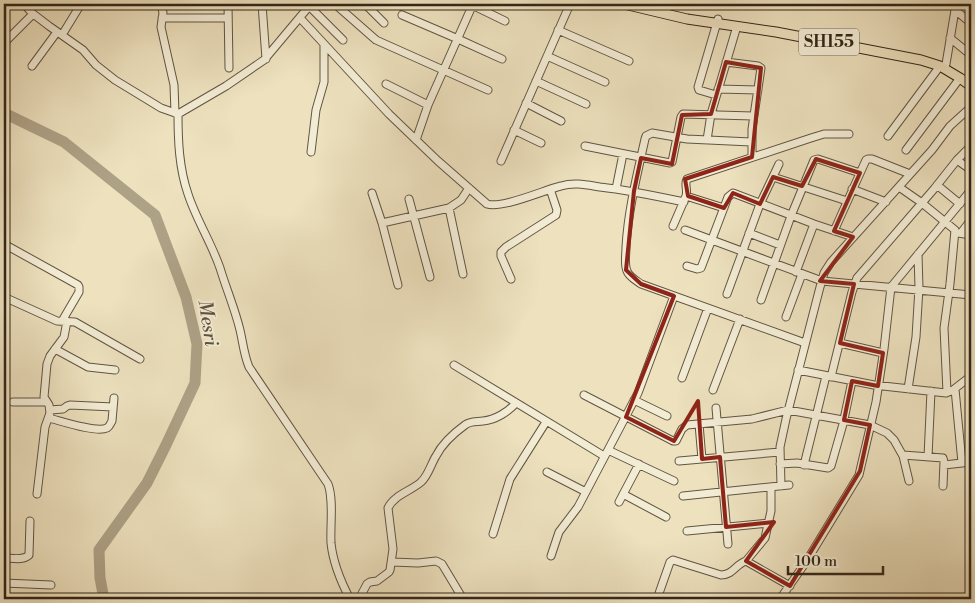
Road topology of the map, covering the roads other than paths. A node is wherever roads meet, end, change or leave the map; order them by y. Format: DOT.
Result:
graph roads {
  1 [pos="10,4"];
  2 [pos="24,4"];
  3 [pos="81,4"];
  4 [pos="161,4"];
  5 [pos="228,4"];
  6 [pos="262,4"];
  7 [pos="334,4"];
  8 [pos="365,4"];
  9 [pos="395,4"];
  10 [pos="408,4"];
  11 [pos="472,4"];
  12 [pos="570,4"];
  13 [pos="624,4"];
  14 [pos="643,4"];
  15 [pos="310,5"];
  16 [pos="955,7"];
  17 [pos="4,9"];
  18 [pos="661,10"];
  19 [pos="34,14"];
  20 [pos="402,15"];
  21 [pos="162,18"];
  22 [pos="228,18"];
  23 [pos="300,18"];
  24 [pos="505,21"];
  25 [pos="717,21"];
  26 [pos="384,23"];
  27 [pos="971,23"];
  28 [pos="737,26"];
  29 [pos="558,30"];
  30 [pos="59,34"];
  31 [pos="458,38"];
  32 [pos="950,38"];
  33 [pos="343,40"];
  34 [pos="4,42"];
  35 [pos="324,45"];
  36 [pos="971,55"];
  37 [pos="547,56"];
  38 [pos="266,58"];
  39 [pos="502,59"];
  40 [pos="628,61"];
  41 [pos="726,62"];
  42 [pos="943,65"];
  43 [pos="32,66"];
  44 [pos="229,68"];
  45 [pos="444,71"];
  46 [pos="960,78"];
  47 [pos="536,81"];
  48 [pos="605,82"];
  49 [pos="971,82"];
  50 [pos="386,84"];
  51 [pos="971,86"];
  52 [pos="488,90"];
  53 [pos="758,90"];
  54 [pos="717,92"];
  55 [pos="526,103"];
  56 [pos="586,104"];
  57 [pos="428,105"];
  58 [pos="971,108"];
  59 [pos="176,113"];
  60 [pos="711,114"];
  61 [pos="753,116"];
  62 [pos="561,121"];
  63 [pos="514,130"];
  64 [pos="849,134"];
  65 [pos="888,136"];
  66 [pos="678,137"];
  67 [pos="416,140"];
  68 [pos="707,140"];
  69 [pos="751,142"];
  70 [pos="541,143"];
  71 [pos="585,146"];
  72 [pos="971,146"];
  73 [pos="906,150"];
  74 [pos="311,152"];
  75 [pos="623,154"];
  76 [pos="752,157"];
  77 [pos="641,158"];
  78 [pos="957,160"];
  79 [pos="501,161"];
  80 [pos="779,164"];
  81 [pos="971,170"];
  82 [pos="860,173"];
  83 [pos="910,174"];
  84 [pos="773,177"];
  85 [pos="937,185"];
  86 [pos="802,186"];
  87 [pos="899,187"];
  88 [pos="469,188"];
  89 [pos="550,189"];
  90 [pos="616,189"];
  91 [pos="852,189"];
  92 [pos="971,190"];
  93 [pos="634,191"];
  94 [pos="372,194"];
  95 [pos="409,199"];
  96 [pos="685,199"];
  97 [pos="847,201"];
  98 [pos="886,202"];
  99 [pos="922,203"];
  100 [pos="760,204"];
  101 [pos="960,204"];
  102 [pos="449,208"];
  103 [pos="724,208"];
  104 [pos="414,215"];
  105 [pos="791,216"];
  106 [pos="971,220"];
  107 [pos="946,222"];
  108 [pos="382,223"];
  109 [pos="814,224"];
  110 [pos="673,226"];
  111 [pos="685,230"];
  112 [pos="834,231"];
  113 [pos="749,233"];
  114 [pos="958,233"];
  115 [pos="971,235"];
  116 [pos="853,237"];
  117 [pos="712,240"];
  118 [pos="4,244"];
  119 [pos="780,245"];
  120 [pos="742,252"];
  121 [pos="918,254"];
  122 [pos="774,263"];
  123 [pos="687,266"];
  124 [pos="799,273"];
  125 [pos="463,274"];
  126 [pos="430,277"];
  127 [pos="511,279"];
  128 [pos="822,281"];
  129 [pos="398,284"];
  130 [pos="854,284"];
  131 [pos="891,287"];
  132 [pos="919,290"];
  133 [pos="949,293"];
  134 [pos="727,294"];
  135 [pos="971,295"];
  136 [pos="674,296"];
  137 [pos="4,297"];
  138 [pos="760,300"];
  139 [pos="708,308"];
  140 [pos="786,317"];
  141 [pos="740,319"];
  142 [pos="64,321"];
  143 [pos="805,343"];
  144 [pos="840,343"];
  145 [pos="55,349"];
  146 [pos="883,353"];
  147 [pos="140,359"];
  148 [pos="454,365"];
  149 [pos="115,370"];
  150 [pos="798,370"];
  151 [pos="828,376"];
  152 [pos="971,376"];
  153 [pos="682,378"];
  154 [pos="852,381"];
  155 [pos="878,386"];
  156 [pos="908,389"];
  157 [pos="955,389"];
  158 [pos="713,390"];
  159 [pos="931,391"];
  160 [pos="947,392"];
  161 [pos="584,395"];
  162 [pos="114,398"];
  163 [pos="634,400"];
  164 [pos="13,402"];
  165 [pos="47,402"];
  166 [pos="516,403"];
  167 [pos="113,407"];
  168 [pos="716,408"];
  169 [pos="788,410"];
  170 [pos="49,414"];
  171 [pos="817,415"];
  172 [pos="667,416"];
  173 [pos="626,417"];
  174 [pos="844,420"];
  175 [pos="546,422"];
  176 [pos="717,423"];
  177 [pos="699,424"];
  178 [pos="870,425"];
  179 [pos="780,452"];
  180 [pos="606,453"];
  181 [pos="902,455"];
  182 [pos="928,456"];
  183 [pos="720,457"];
  184 [pos="702,459"];
  185 [pos="679,462"];
  186 [pos="971,462"];
  187 [pos="962,463"];
  188 [pos="639,464"];
  189 [pos="780,464"];
  190 [pos="804,465"];
  191 [pos="944,465"];
  192 [pos="547,472"];
  193 [pos="674,481"];
  194 [pos="909,481"];
  195 [pos="789,485"];
  196 [pos="781,486"];
  197 [pos="943,486"];
  198 [pos="771,487"];
  199 [pos="586,492"];
  200 [pos="724,492"];
  201 [pos="38,494"];
  202 [pos="623,494"];
  203 [pos="683,496"];
  204 [pos="619,502"];
  205 [pos="666,517"];
  206 [pos="30,521"];
  207 [pos="769,523"];
  208 [pos="726,527"];
  209 [pos="687,531"];
  210 [pos="493,534"];
  211 [pos="728,544"];
  212 [pos="551,556"];
  213 [pos="4,558"];
  214 [pos="746,561"];
  215 [pos="392,562"];
  216 [pos="4,584"];
  217 [pos="51,585"];
  218 [pos="790,586"];
  219 [pos="783,597"];
  220 [pos="350,599"];
  221 [pos="359,599"];
  222 [pos="463,599"];
  223 [pos="658,599"];
  1 -- 17 [label="street"];
  2 -- 19 [label="street"];
  3 -- 30 [label="street"];
  4 -- 21 [label="street"];
  5 -- 22 [label="street"];
  6 -- 38 [label="street"];
  7 -- 45 [label="street"];
  8 -- 26 [label="street"];
  9 -- 10 [label="street"];
  11 -- 24 [label="street"];
  11 -- 31 [label="street"];
  12 -- 29 [label="street"];
  13 -- 18 [label="main road, SH155"];
  14 -- 18 [label="main road, SH155"];
  15 -- 23 [label="street"];
  15 -- 33 [label="street"];
  16 -- 27 [label="street"];
  16 -- 32 [label="street"];
  18 -- 25 [label="main road, SH155"];
  19 -- 30 [label="street"];
  19 -- 34 [label="street"];
  20 -- 31 [label="street"];
  21 -- 22 [label="street"];
  21 -- 59 [label="street"];
  22 -- 44 [label="street"];
  23 -- 35 [label="street"];
  23 -- 38 [label="street"];
  25 -- 28 [label="main road, SH155"];
  25 -- 42 [label="main road, SH155"];
  25 -- 54 [label="street"];
  28 -- 41 [label="street"];
  28 -- 42 [label="main road, SH155"];
  29 -- 37 [label="street"];
  29 -- 40 [label="street"];
  30 -- 43 [label="street"];
  30 -- 59 [label="street"];
  31 -- 39 [label="street"];
  31 -- 45 [label="street"];
  32 -- 36 [label="street"];
  32 -- 42 [label="street"];
  35 -- 67 [label="street"];
  35 -- 74 [label="street"];
  37 -- 47 [label="street"];
  37 -- 48 [label="street"];
  38 -- 59 [label="street"];
  41 -- 53 [label="street"];
  41 -- 54 [label="street"];
  42 -- 46 [label="main road, SH155"];
  42 -- 49 [label="main road, SH155"];
  42 -- 65 [label="street"];
  45 -- 52 [label="street"];
  45 -- 57 [label="street"];
  46 -- 51 [label="main road, SH155"];
  46 -- 73 [label="street"];
  47 -- 55 [label="street"];
  47 -- 56 [label="street"];
  50 -- 57 [label="street"];
  53 -- 54 [label="street"];
  53 -- 61 [label="street"];
  54 -- 60 [label="street"];
  55 -- 62 [label="street"];
  55 -- 63 [label="street"];
  57 -- 67 [label="street"];
  58 -- 83 [label="street"];
  59 -- 220 [label="street"];
  60 -- 61 [label="street"];
  60 -- 66 [label="street"];
  60 -- 68 [label="street"];
  61 -- 69 [label="street"];
  63 -- 70 [label="street"];
  63 -- 79 [label="street"];
  64 -- 76 [label="street"];
  66 -- 68 [label="street"];
  66 -- 77 [label="street"];
  66 -- 77 [label="street"];
  67 -- 88 [label="street"];
  68 -- 69 [label="street"];
  69 -- 76 [label="street"];
  71 -- 75 [label="street"];
  72 -- 78 [label="street"];
  75 -- 77 [label="street"];
  75 -- 90 [label="street"];
  76 -- 96 [label="street"];
  77 -- 93 [label="street"];
  78 -- 81 [label="street"];
  78 -- 85 [label="street"];
  80 -- 84 [label="street"];
  82 -- 83 [label="street"];
  82 -- 86 [label="street"];
  82 -- 91 [label="street"];
  83 -- 87 [label="street"];
  84 -- 86 [label="street"];
  84 -- 100 [label="street"];
  85 -- 99 [label="street"];
  85 -- 101 [label="street"];
  86 -- 97 [label="street"];
  86 -- 105 [label="street"];
  87 -- 98 [label="street"];
  87 -- 99 [label="street"];
  88 -- 89 [label="street"];
  88 -- 102 [label="street"];
  89 -- 90 [label="street"];
  89 -- 127 [label="street"];
  90 -- 93 [label="street"];
  91 -- 97 [label="street"];
  91 -- 98 [label="street"];
  92 -- 101 [label="street"];
  93 -- 96 [label="street"];
  93 -- 136 [label="street"];
  94 -- 108 [label="street"];
  95 -- 104 [label="street"];
  96 -- 103 [label="street"];
  96 -- 110 [label="street"];
  97 -- 112 [label="street"];
  98 -- 116 [label="street"];
  99 -- 107 [label="street"];
  99 -- 130 [label="street"];
  100 -- 103 [label="street"];
  100 -- 105 [label="street"];
  100 -- 113 [label="street"];
  101 -- 107 [label="street"];
  102 -- 104 [label="street"];
  102 -- 125 [label="street"];
  103 -- 117 [label="street"];
  104 -- 108 [label="street"];
  104 -- 126 [label="street"];
  105 -- 109 [label="street"];
  105 -- 119 [label="street"];
  106 -- 114 [label="street"];
  107 -- 114 [label="street"];
  107 -- 121 [label="street"];
  108 -- 129 [label="street"];
  109 -- 112 [label="street"];
  109 -- 124 [label="street"];
  111 -- 117 [label="street"];
  112 -- 116 [label="street"];
  113 -- 119 [label="street"];
  113 -- 120 [label="street"];
  114 -- 115 [label="street"];
  114 -- 133 [label="street"];
  116 -- 128 [label="street"];
  117 -- 120 [label="street"];
  117 -- 123 [label="street"];
  118 -- 142 [label="street"];
  119 -- 122 [label="street"];
  120 -- 122 [label="street"];
  120 -- 134 [label="street"];
  121 -- 131 [label="street"];
  121 -- 132 [label="street"];
  122 -- 124 [label="street"];
  122 -- 138 [label="street"];
  124 -- 128 [label="street"];
  124 -- 140 [label="street"];
  128 -- 130 [label="street"];
  128 -- 143 [label="street"];
  130 -- 131 [label="street"];
  130 -- 144 [label="street"];
  131 -- 132 [label="street"];
  131 -- 146 [label="street"];
  132 -- 133 [label="street"];
  132 -- 156 [label="street"];
  133 -- 135 [label="street"];
  133 -- 160 [label="street"];
  136 -- 139 [label="street"];
  136 -- 163 [label="street"];
  137 -- 142 [label="street"];
  139 -- 141 [label="street"];
  139 -- 153 [label="street"];
  141 -- 143 [label="street"];
  141 -- 158 [label="street"];
  142 -- 145 [label="street"];
  142 -- 147 [label="street"];
  143 -- 150 [label="street"];
  144 -- 146 [label="street"];
  144 -- 151 [label="street"];
  145 -- 149 [label="street"];
  145 -- 165 [label="street"];
  146 -- 155 [label="street"];
  148 -- 166 [label="street"];
  150 -- 151 [label="street"];
  150 -- 169 [label="street"];
  151 -- 154 [label="street"];
  151 -- 171 [label="street"];
  152 -- 157 [label="street"];
  154 -- 155 [label="street"];
  154 -- 174 [label="street"];
  155 -- 156 [label="street"];
  155 -- 178 [label="street"];
  156 -- 159 [label="street"];
  157 -- 160 [label="street"];
  157 -- 187 [label="street"];
  159 -- 160 [label="street"];
  159 -- 182 [label="street"];
  161 -- 173 [label="street"];
  162 -- 167 [label="street"];
  163 -- 172 [label="street"];
  163 -- 173 [label="street"];
  164 -- 165 [label="street"];
  165 -- 170 [label="street"];
  166 -- 175 [label="street"];
  166 -- 215 [label="street"];
  167 -- 170 [label="street"];
  167 -- 170 [label="street"];
  168 -- 176 [label="street"];
  169 -- 171 [label="street"];
  169 -- 176 [label="street"];
  169 -- 179 [label="street"];
  170 -- 201 [label="street"];
  171 -- 174 [label="street"];
  171 -- 190 [label="street"];
  173 -- 177 [label="street"];
  173 -- 180 [label="street"];
  174 -- 178 [label="street"];
  174 -- 190 [label="street"];
  175 -- 180 [label="street"];
  175 -- 210 [label="street"];
  176 -- 177 [label="street"];
  176 -- 183 [label="street"];
  177 -- 184 [label="street"];
  178 -- 181 [label="street"];
  178 -- 218 [label="street"];
  179 -- 183 [label="street"];
  179 -- 189 [label="street"];
  180 -- 188 [label="street"];
  180 -- 199 [label="street"];
  181 -- 182 [label="street"];
  181 -- 194 [label="street"];
  182 -- 191 [label="street"];
  183 -- 184 [label="street"];
  183 -- 200 [label="street"];
  184 -- 185 [label="street"];
  186 -- 187 [label="street"];
  187 -- 191 [label="street"];
  188 -- 193 [label="street"];
  188 -- 202 [label="street"];
  189 -- 190 [label="street"];
  189 -- 196 [label="street"];
  191 -- 197 [label="street"];
  192 -- 199 [label="street"];
  195 -- 196 [label="street"];
  196 -- 198 [label="street"];
  198 -- 200 [label="street"];
  198 -- 207 [label="street"];
  199 -- 212 [label="street"];
  200 -- 203 [label="street"];
  200 -- 208 [label="street"];
  202 -- 204 [label="street"];
  202 -- 205 [label="street"];
  206 -- 213 [label="street"];
  207 -- 208 [label="street"];
  207 -- 214 [label="street"];
  208 -- 209 [label="street"];
  208 -- 211 [label="street"];
  214 -- 218 [label="street"];
  214 -- 223 [label="street"];
  215 -- 221 [label="street"];
  215 -- 222 [label="street"];
  216 -- 217 [label="street"];
  218 -- 219 [label="street"];
}
